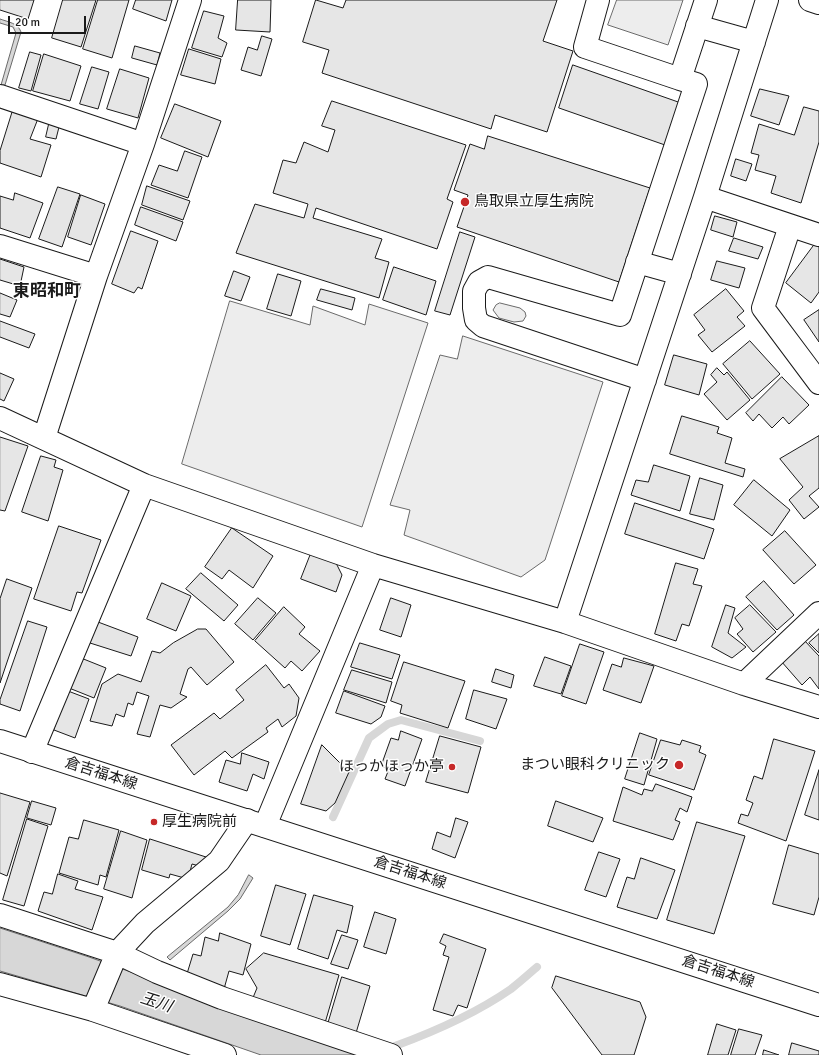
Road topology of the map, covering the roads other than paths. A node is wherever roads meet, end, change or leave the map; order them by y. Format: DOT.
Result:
graph roads {
  1 [pos="190,0"];
  2 [pos="598,0"];
  3 [pos="706,0"];
  4 [pos="768,0"];
  5 [pos="810,0"];
  6 [pos="819,3"];
  7 [pos="697,26"];
  8 [pos="754,42"];
  9 [pos="680,79"];
  10 [pos="0,96"];
  11 [pos="143,144"];
  12 [pos="705,197"];
  13 [pos="790,226"];
  14 [pos="819,236"];
  15 [pos="0,246"];
  16 [pos="637,262"];
  17 [pos="680,274"];
  18 [pos="96,276"];
  19 [pos="645,380"];
  20 [pos="819,383"];
  21 [pos="0,418"];
  22 [pos="44,438"];
  23 [pos="144,485"];
  24 [pos="373,565"];
  25 [pos="819,613"];
  26 [pos="565,622"];
  27 [pos="744,684"];
  28 [pos="819,707"];
  29 [pos="0,741"];
  30 [pos="32,752"];
  31 [pos="256,823"];
  32 [pos="0,915"];
  33 [pos="117,953"];
  34 [pos="0,984"];
  35 [pos="819,1005"];
  36 [pos="92,1010"];
  37 [pos="226,1055"];
  38 [pos="391,1055"];
  1 -- 11 [label="street"];
  2 -- 9 [label="street"];
  3 -- 7 [label="street"];
  4 -- 8 [label="street"];
  5 -- 6 [label="street"];
  7 -- 8 [label="street"];
  7 -- 9 [label="street"];
  8 -- 12 [label="street"];
  9 -- 16 [label="street"];
  10 -- 11 [label="street"];
  11 -- 18 [label="street"];
  12 -- 13 [label="street"];
  12 -- 17 [label="street"];
  13 -- 14 [label="street"];
  13 -- 20 [label="street"];
  15 -- 18 [label="street"];
  16 -- 17 [label="street"];
  16 -- 19 [label="street"];
  17 -- 19 [label="street"];
  18 -- 22 [label="street"];
  19 -- 26 [label="street"];
  21 -- 22 [label="street"];
  22 -- 23 [label="street"];
  23 -- 24 [label="street"];
  23 -- 30 [label="street"];
  24 -- 26 [label="street"];
  24 -- 31 [label="street"];
  25 -- 27 [label="street"];
  26 -- 27 [label="street"];
  27 -- 28 [label="street"];
  29 -- 30 [label="street, 倉吉福本線"];
  30 -- 31 [label="street, 倉吉福本線"];
  31 -- 33 [label="street"];
  31 -- 35 [label="street, 倉吉福本線"];
  32 -- 33 [label="street"];
  33 -- 36 [label="street"];
  33 -- 38 [label="street"];
  34 -- 36 [label="street"];
  36 -- 37 [label="street"];
}
